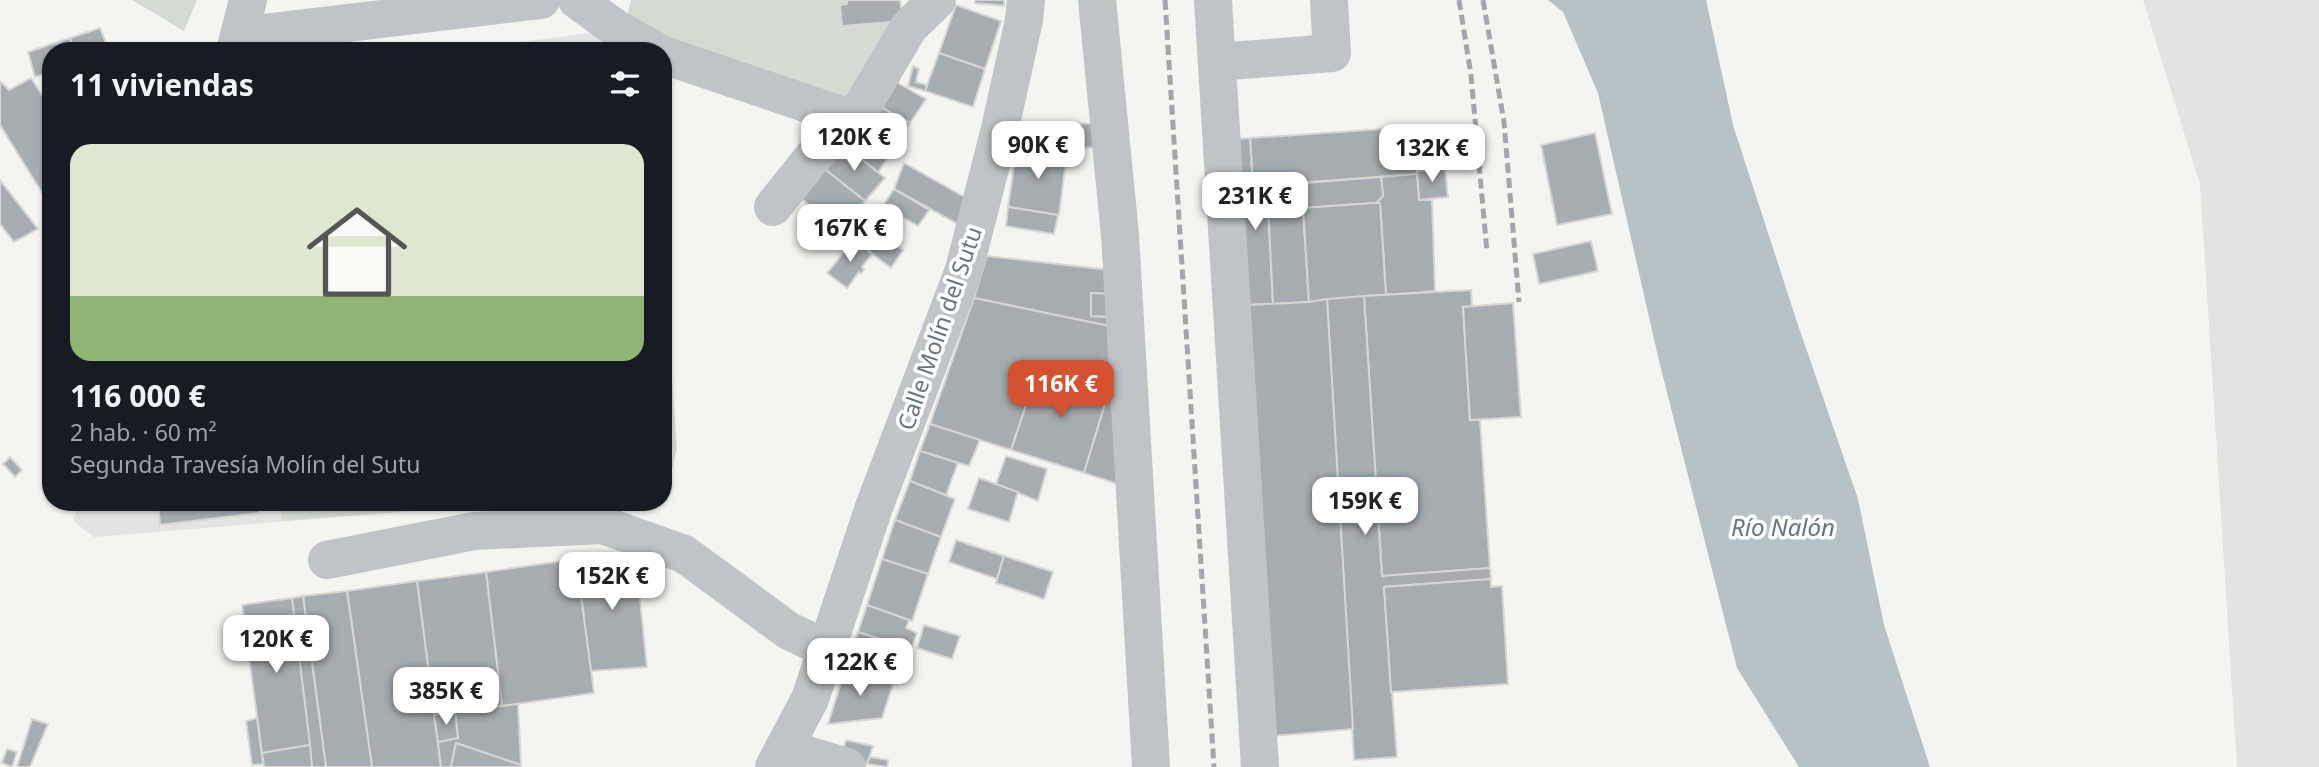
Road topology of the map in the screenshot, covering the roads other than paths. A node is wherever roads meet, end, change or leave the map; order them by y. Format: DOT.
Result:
graph roads {
  1 [pos="541,0"];
  2 [pos="577,0"];
  3 [pos="937,0"];
  4 [pos="1026,0"];
  5 [pos="1097,0"];
  6 [pos="1213,0"];
  7 [pos="1329,0"];
  8 [pos="241,29"];
  9 [pos="640,42"];
  10 [pos="672,58"];
  11 [pos="1217,62"];
  12 [pos="850,118"];
  13 [pos="773,207"];
  14 [pos="327,560"];
  15 [pos="827,649"];
  16 [pos="779,758"];
  17 [pos="847,767"];
  18 [pos="1151,767"];
  19 [pos="1260,767"];
  1 -- 8 [label="street"];
  2 -- 9 [label="street"];
  3 -- 12 [label="street"];
  4 -- 15 [label="street, Calle Molín del Sutu"];
  5 -- 18 [label="street"];
  6 -- 11 [label="street"];
  7 -- 11 [label="street"];
  10 -- 12 [label="street"];
  11 -- 19 [label="street"];
  12 -- 13 [label="street"];
  14 -- 15 [label="street"];
  15 -- 16 [label="street, Calle Molín del Sutu"];
  16 -- 17 [label="street"];
}
